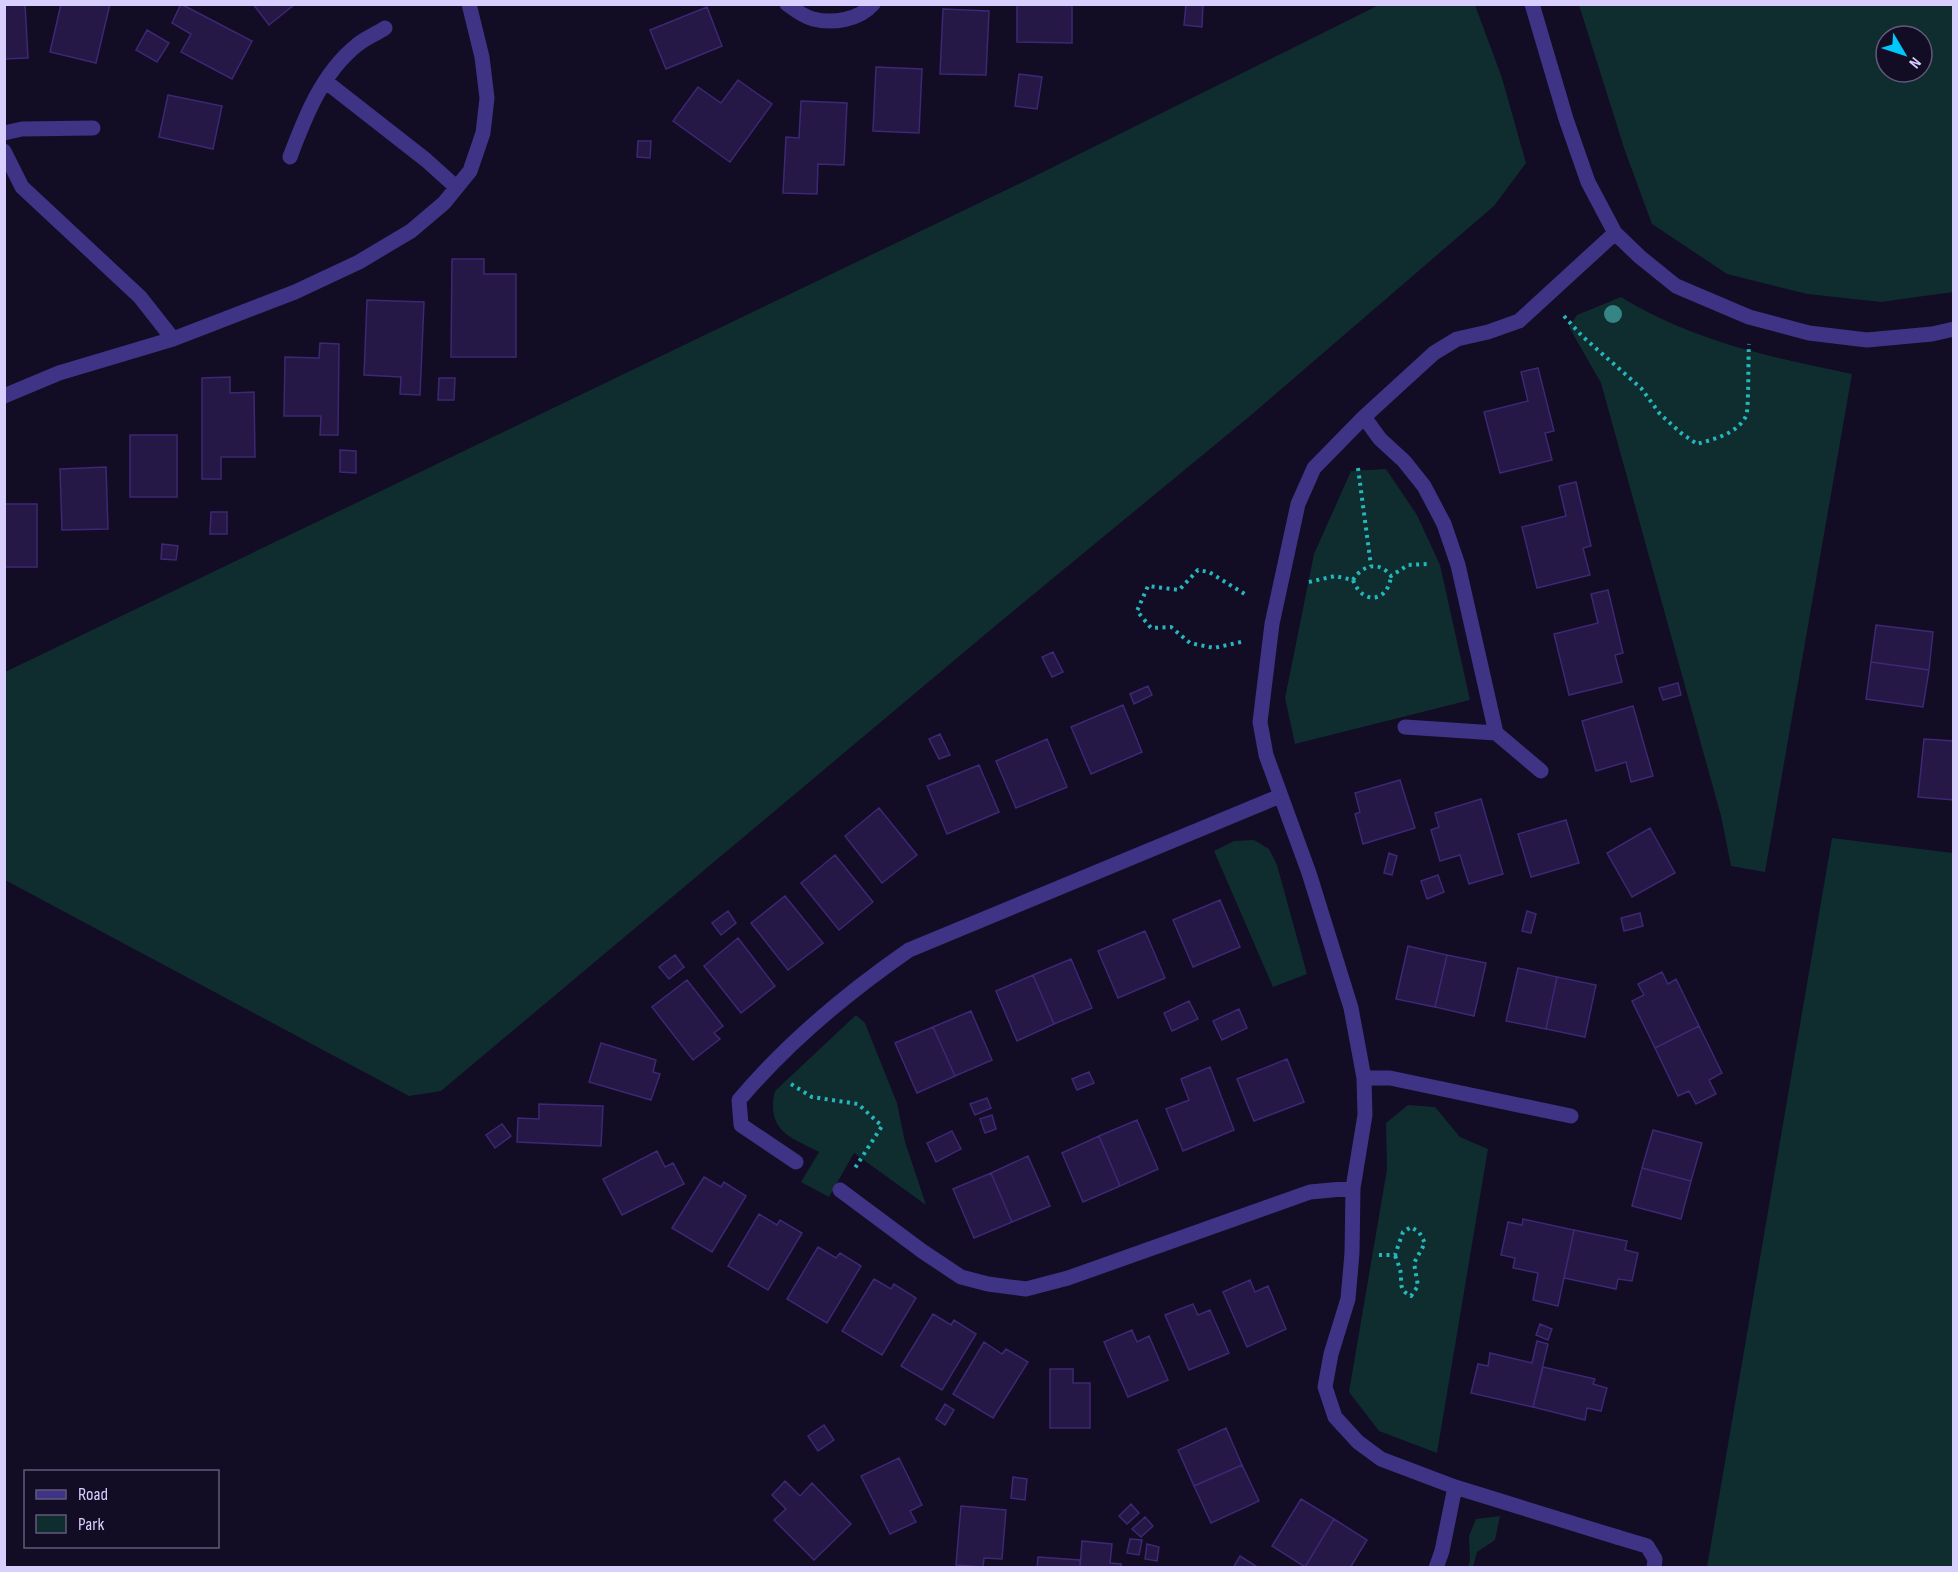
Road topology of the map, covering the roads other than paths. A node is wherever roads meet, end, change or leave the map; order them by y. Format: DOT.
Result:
graph roads {
  1 [pos="469,4"];
  2 [pos="788,4"];
  3 [pos="873,4"];
  4 [pos="1532,4"];
  5 [pos="385,28"];
  6 [pos="325,81"];
  7 [pos="93,128"];
  8 [pos="4,133"];
  9 [pos="4,151"];
  10 [pos="290,157"];
  11 [pos="456,188"];
  12 [pos="1615,233"];
  13 [pos="1953,329"];
  14 [pos="173,339"];
  15 [pos="4,396"];
  16 [pos="1364,417"];
  17 [pos="1405,727"];
  18 [pos="1496,733"];
  19 [pos="1541,771"];
  20 [pos="1280,796"];
  21 [pos="1364,1077"];
  22 [pos="1571,1116"];
  23 [pos="796,1162"];
  24 [pos="1353,1188"];
  25 [pos="840,1190"];
  26 [pos="1455,1487"];
  27 [pos="1436,1568"];
  28 [pos="1654,1568"];
  1 -- 11 [label="street"];
  2 -- 3 [label="street"];
  4 -- 12 [label="street"];
  5 -- 6 [label="street"];
  6 -- 10 [label="street"];
  6 -- 11 [label="street"];
  7 -- 8 [label="street"];
  9 -- 14 [label="street"];
  11 -- 14 [label="street"];
  12 -- 13 [label="street"];
  12 -- 16 [label="street"];
  14 -- 15 [label="street"];
  16 -- 18 [label="street"];
  16 -- 20 [label="street"];
  17 -- 18 [label="street"];
  18 -- 19 [label="street"];
  20 -- 21 [label="street"];
  20 -- 23 [label="street"];
  21 -- 22 [label="street"];
  21 -- 24 [label="street"];
  24 -- 25 [label="street"];
  24 -- 26 [label="street"];
  26 -- 27 [label="street"];
  26 -- 28 [label="street"];
}
